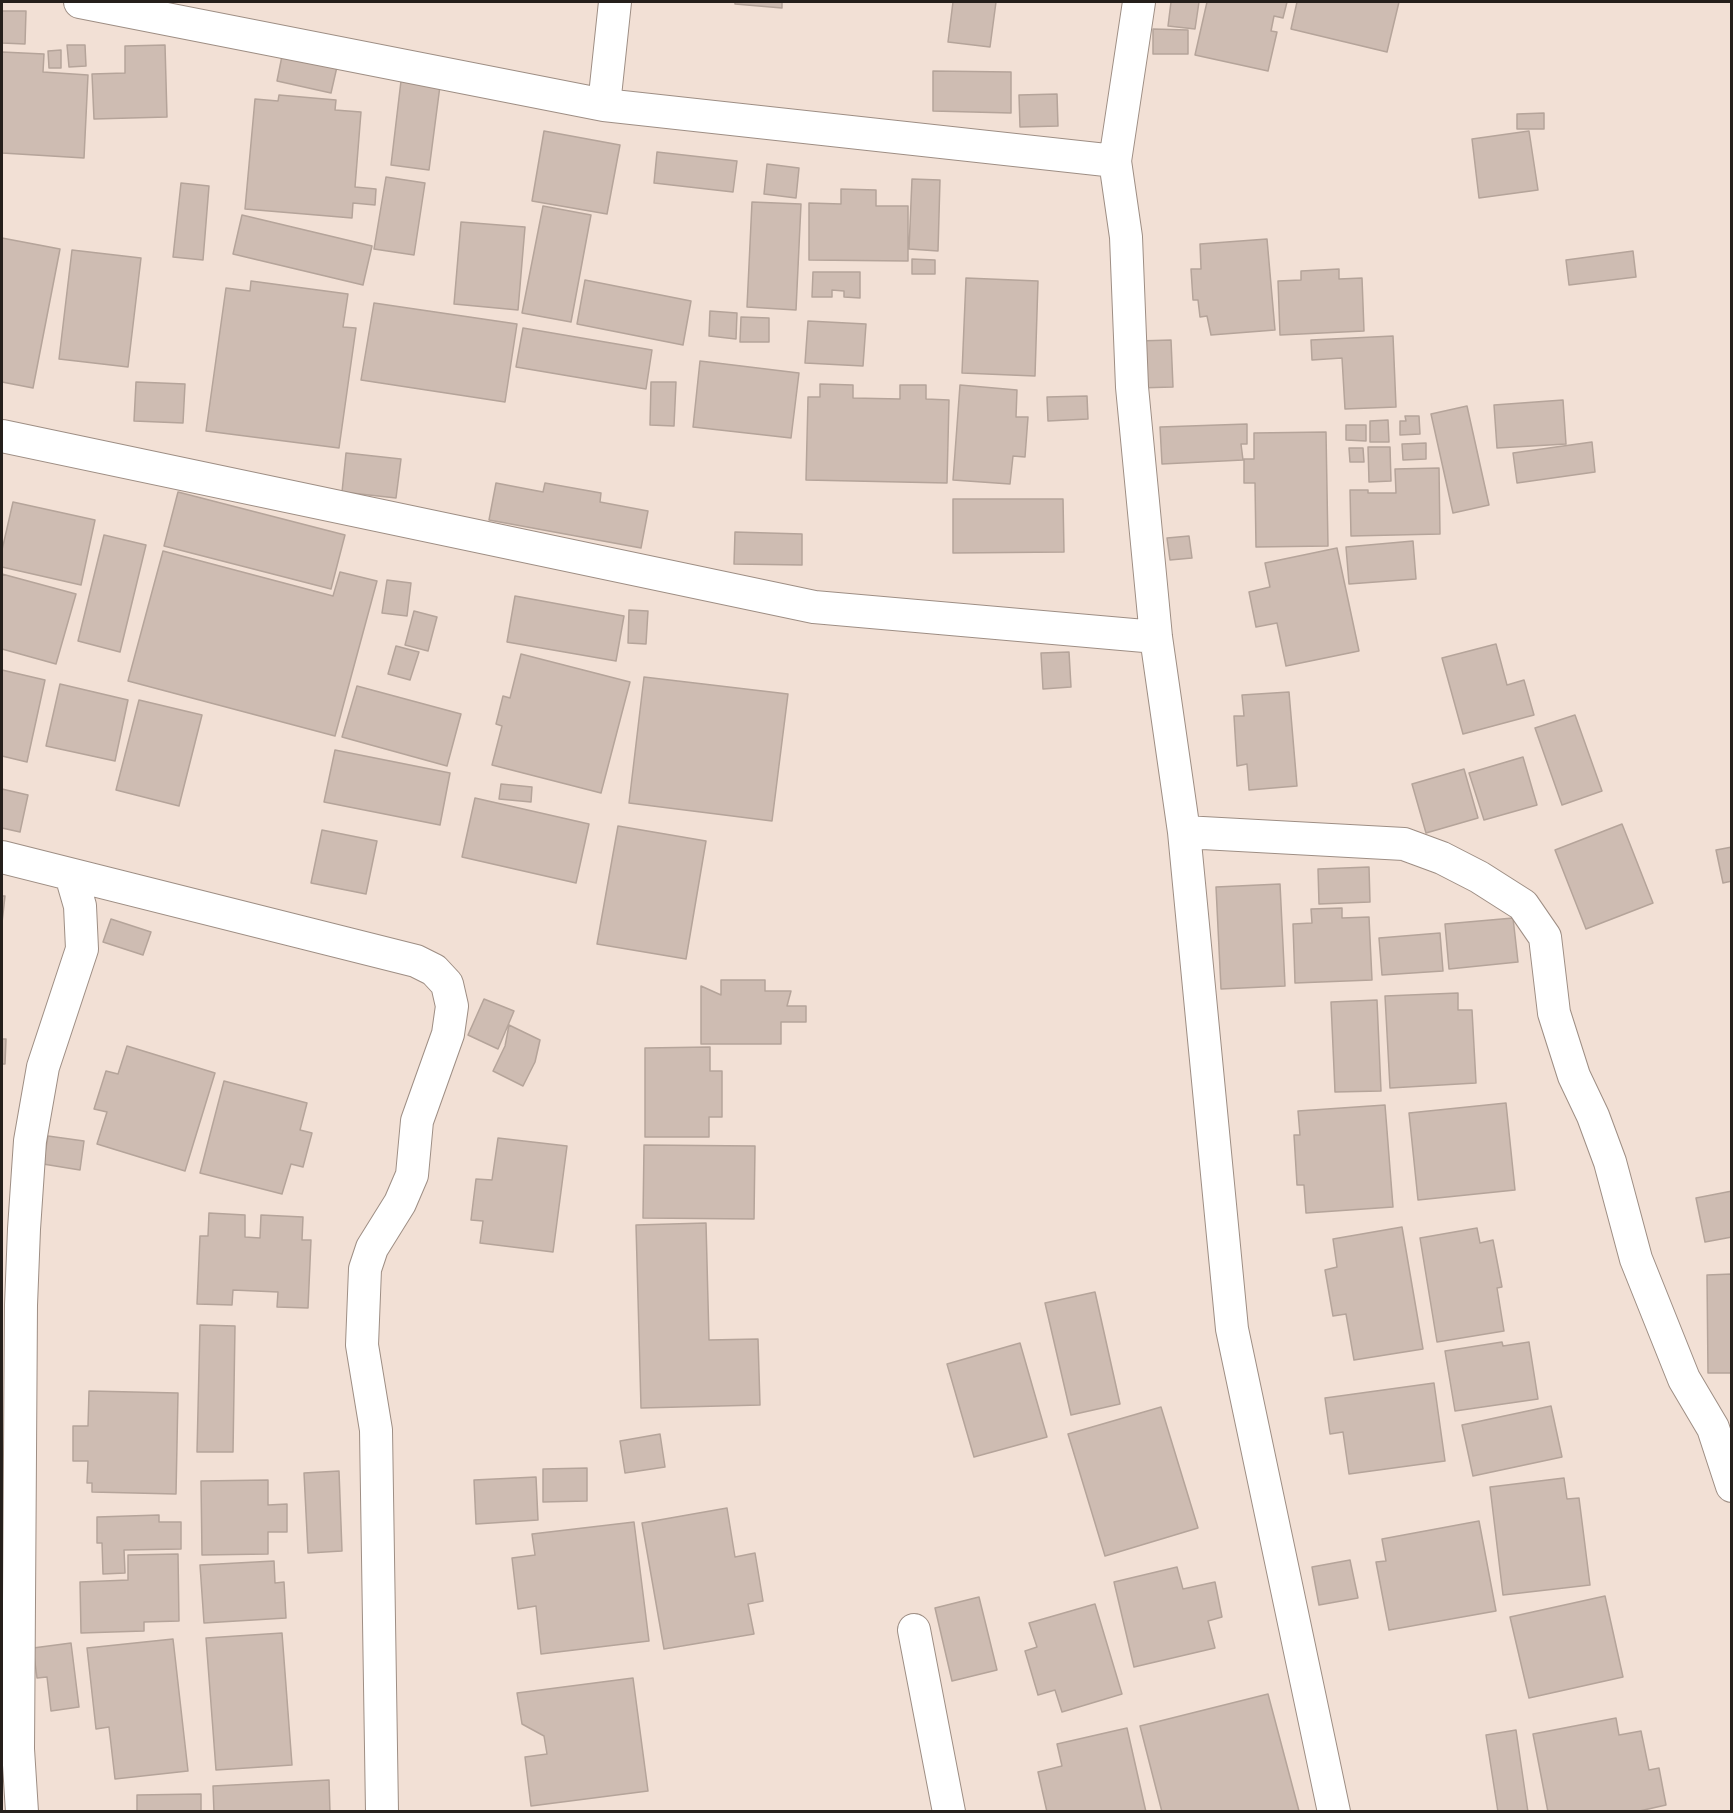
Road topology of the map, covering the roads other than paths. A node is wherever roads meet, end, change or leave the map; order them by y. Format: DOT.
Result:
graph roads {
  1 [pos="80,2"];
  2 [pos="615,2"];
  3 [pos="1139,2"];
  4 [pos="604,105"];
  5 [pos="1115,161"];
  6 [pos="2,436"];
  7 [pos="1156,637"];
  8 [pos="1184,832"];
  9 [pos="2,857"];
  10 [pos="71,875"];
  11 [pos="1731,1486"];
  12 [pos="914,1630"];
  13 [pos="10,1749"];
  14 [pos="22,1812"];
  15 [pos="382,1812"];
  16 [pos="949,1812"];
  17 [pos="1334,1812"];
  1 -- 4 [label="street"];
  2 -- 4 [label="street"];
  3 -- 5 [label="street"];
  4 -- 5 [label="street"];
  5 -- 7 [label="street"];
  6 -- 7 [label="street"];
  7 -- 8 [label="street"];
  8 -- 11 [label="street"];
  8 -- 17 [label="street"];
  9 -- 10 [label="street"];
  10 -- 13 [label="street"];
  10 -- 15 [label="street"];
  12 -- 16 [label="street"];
  13 -- 14 [label="street"];
}
